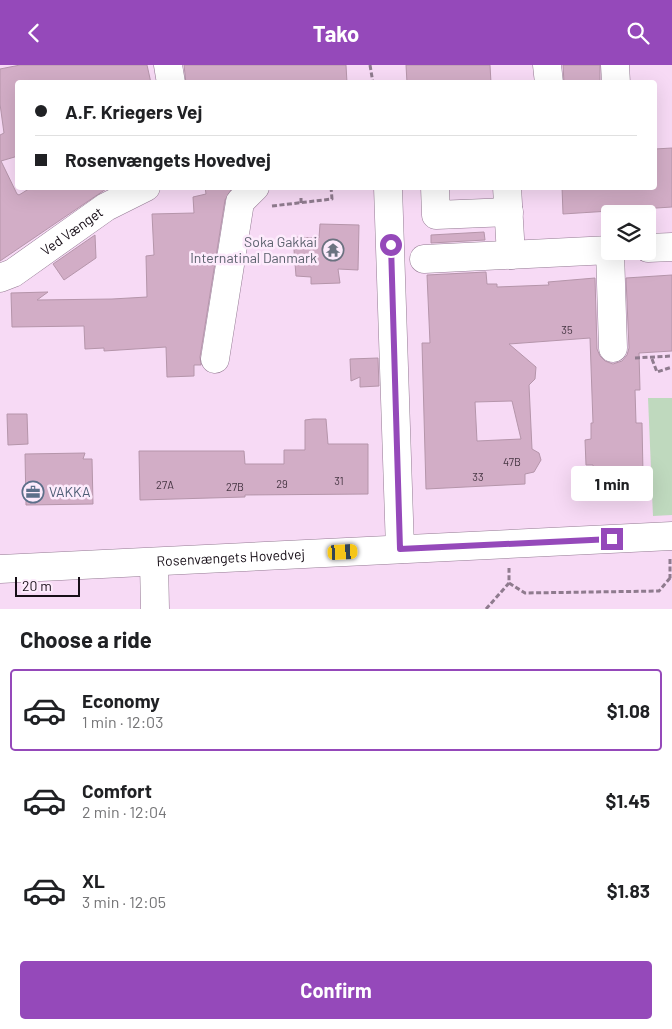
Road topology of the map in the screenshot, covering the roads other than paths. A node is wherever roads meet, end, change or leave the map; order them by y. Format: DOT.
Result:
graph roads {
  1 [pos="168,65"];
  2 [pos="547,65"];
  3 [pos="615,65"];
  4 [pos="170,80"];
  5 [pos="549,80"];
  6 [pos="616,80"];
  7 [pos="140,190"];
  8 [pos="251,190"];
  9 [pos="388,190"];
  10 [pos="435,190"];
  11 [pos="508,200"];
  12 [pos="672,247"];
  13 [pos="656,248"];
  14 [pos="601,251"];
  15 [pos="511,255"];
  16 [pos="424,259"];
  17 [pos="610,260"];
  18 [pos="0,278"];
  19 [pos="613,348"];
  20 [pos="215,359"];
  21 [pos="672,536"];
  22 [pos="400,549"];
  23 [pos="154,561"];
  24 [pos="0,569"];
  25 [pos="155,609"];
  1 -- 4 [label="street"];
  2 -- 5 [label="street"];
  3 -- 6 [label="street"];
  7 -- 18 [label="street, Ved Vænget"];
  8 -- 20 [label="street"];
  9 -- 22 [label="street"];
  10 -- 11 [label="street"];
  11 -- 15 [label="street"];
  12 -- 13 [label="street"];
  14 -- 15 [label="street"];
  15 -- 16 [label="street"];
  17 -- 19 [label="street"];
  21 -- 22 [label="street, Rosenvængets Hovedvej"];
  22 -- 23 [label="street, Rosenvængets Hovedvej"];
  23 -- 24 [label="street, Rosenvængets Hovedvej"];
  23 -- 25 [label="street"];
}
